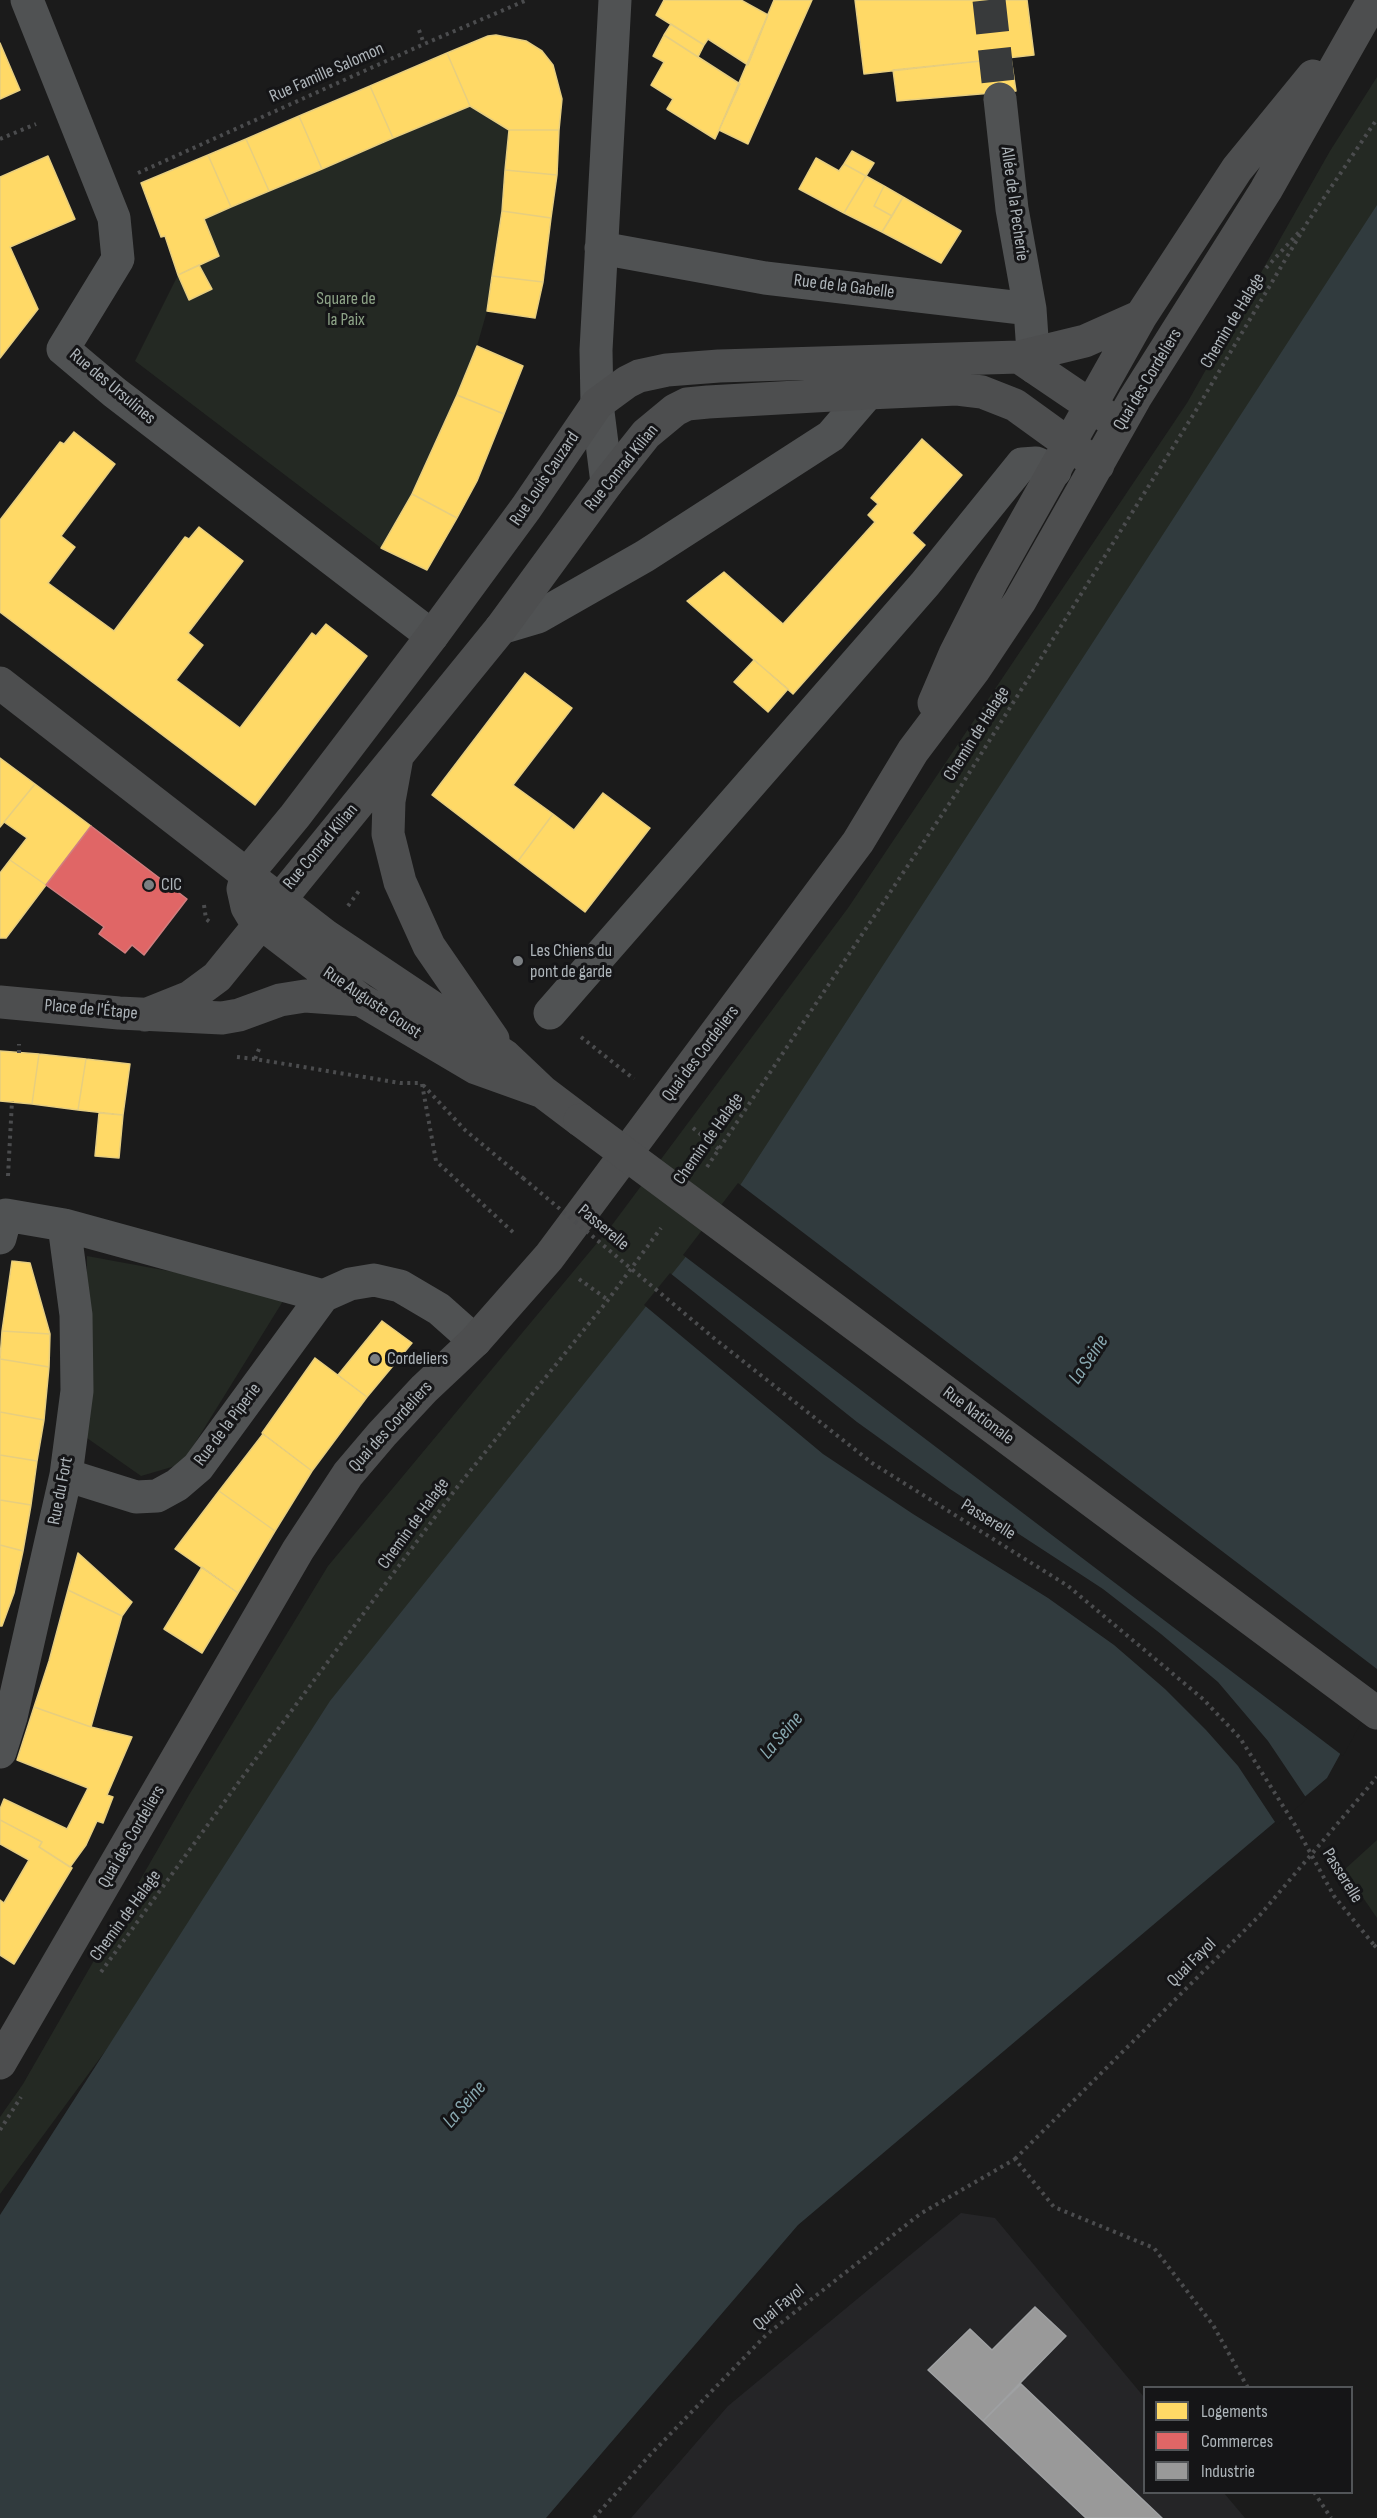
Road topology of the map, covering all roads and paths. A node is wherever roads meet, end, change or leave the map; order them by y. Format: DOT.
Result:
graph roads {
  1 [pos="27,0"];
  2 [pos="527,0"];
  3 [pos="615,0"];
  4 [pos="1374,1"];
  5 [pos="419,30"];
  6 [pos="424,44"];
  7 [pos="1000,99"];
  8 [pos="1377,119"];
  9 [pos="140,172"];
  10 [pos="601,248"];
  11 [pos="1030,309"];
  12 [pos="1141,316"];
  13 [pos="1029,359"];
  14 [pos="868,393"];
  15 [pos="597,404"];
  16 [pos="1092,406"];
  17 [pos="1120,425"];
  18 [pos="1063,458"];
  19 [pos="1098,465"];
  20 [pos="607,483"];
  21 [pos="501,628"];
  22 [pos="432,636"];
  23 [pos="0,683"];
  24 [pos="913,751"];
  25 [pos="398,754"];
  26 [pos="247,874"];
  27 [pos="269,911"];
  28 [pos="280,1000"];
  29 [pos="361,1000"];
  30 [pos="0,1002"];
  31 [pos="550,1013"];
  32 [pos="145,1015"];
  33 [pos="19,1045"];
  34 [pos="19,1053"];
  35 [pos="505,1056"];
  36 [pos="422,1083"];
  37 [pos="543,1092"];
  38 [pos="12,1101"];
  39 [pos="664,1103"];
  40 [pos="580,1120"];
  41 [pos="706,1168"];
  42 [pos="64,1225"];
  43 [pos="664,1225"];
  44 [pos="3,1226"];
  45 [pos="516,1235"];
  46 [pos="323,1296"];
  47 [pos="475,1341"];
  48 [pos="66,1475"];
  49 [pos="1377,1713"];
  50 [pos="0,1752"];
  51 [pos="1377,1777"];
  52 [pos="1376,1946"];
  53 [pos="96,1981"];
  54 [pos="0,2063"];
  55 [pos="22,2095"];
  56 [pos="0,2130"];
  57 [pos="1015,2159"];
  58 [pos="1247,2386"];
  59 [pos="1315,2494"];
  60 [pos="594,2518"];
  61 [pos="1331,2518"];
  1 -- 22 [label="street, Rue des Ursulines"];
  2 -- 6 [label="path, Rue Famille Salomon"];
  3 -- 10 [label="street"];
  4 -- 12 [label="main road, Quai des Cordeliers"];
  4 -- 17 [label="main road, Quai des Cordeliers"];
  5 -- 6 [label="path"];
  6 -- 9 [label="path, Rue Famille Salomon"];
  7 -- 11 [label="street, Allée de la Pecherie"];
  8 -- 41 [label="path, Chemin de Halage"];
  10 -- 11 [label="street, Rue de la Gabelle"];
  10 -- 15 [label="street"];
  11 -- 13 [label="street"];
  12 -- 13 [label="main road, Rue Louis Cauzard"];
  12 -- 16 [label="main road, Quai des Cordeliers"];
  13 -- 15 [label="main road, Rue Louis Cauzard"];
  13 -- 16 [label="main road"];
  14 -- 18 [label="main road, Rue Conrad Kilian"];
  14 -- 20 [label="main road, Rue Conrad Kilian"];
  14 -- 21 [label="street"];
  15 -- 20 [label="street"];
  15 -- 22 [label="main road, Rue Louis Cauzard"];
  16 -- 17 [label="main road"];
  16 -- 18 [label="main road, Quai des Cordeliers"];
  17 -- 19 [label="main road, Quai des Cordeliers"];
  18 -- 19 [label="main road, Rue Conrad Kilian"];
  18 -- 24 [label="main road, Quai des Cordeliers"];
  18 -- 31 [label="street"];
  19 -- 24 [label="main road, Quai des Cordeliers"];
  20 -- 21 [label="main road, Rue Conrad Kilian"];
  21 -- 25 [label="main road, Rue Conrad Kilian"];
  22 -- 26 [label="main road, Rue Louis Cauzard"];
  23 -- 26 [label="main road"];
  24 -- 39 [label="main road, Quai des Cordeliers"];
  25 -- 27 [label="main road, Rue Conrad Kilian"];
  25 -- 35 [label="main road"];
  26 -- 27 [label="main road, Rue Auguste Goust"];
  27 -- 29 [label="main road, Rue Auguste Goust"];
  27 -- 32 [label="main road, Place de l'Étape"];
  27 -- 35 [label="main road, Rue Auguste Goust"];
  28 -- 29 [label="main road"];
  28 -- 32 [label="main road"];
  28 -- 36 [label="path"];
  29 -- 37 [label="main road, Rue Auguste Goust"];
  30 -- 32 [label="main road, Place de l'Étape"];
  31 -- 39 [label="path"];
  33 -- 34 [label="path"];
  35 -- 37 [label="main road, Rue Auguste Goust"];
  36 -- 45 [label="path"];
  36 -- 52 [label="path, Passerelle, bridge"];
  37 -- 40 [label="main road, Rue Auguste Goust"];
  38 -- 44 [label="path"];
  39 -- 47 [label="main road, Quai des Cordeliers"];
  40 -- 49 [label="main road, Rue Nationale, bridge"];
  42 -- 44 [label="street"];
  42 -- 46 [label="street"];
  42 -- 48 [label="street, Rue du Fort"];
  43 -- 53 [label="path, Chemin de Halage"];
  46 -- 47 [label="street"];
  46 -- 48 [label="street, Rue de la Piperie"];
  47 -- 54 [label="main road, Quai des Cordeliers"];
  48 -- 50 [label="street, Rue du Fort"];
  51 -- 57 [label="path, Quai Fayol"];
  55 -- 56 [label="path"];
  57 -- 58 [label="path"];
  57 -- 60 [label="path, Quai Fayol"];
  59 -- 61 [label="path"];
}
